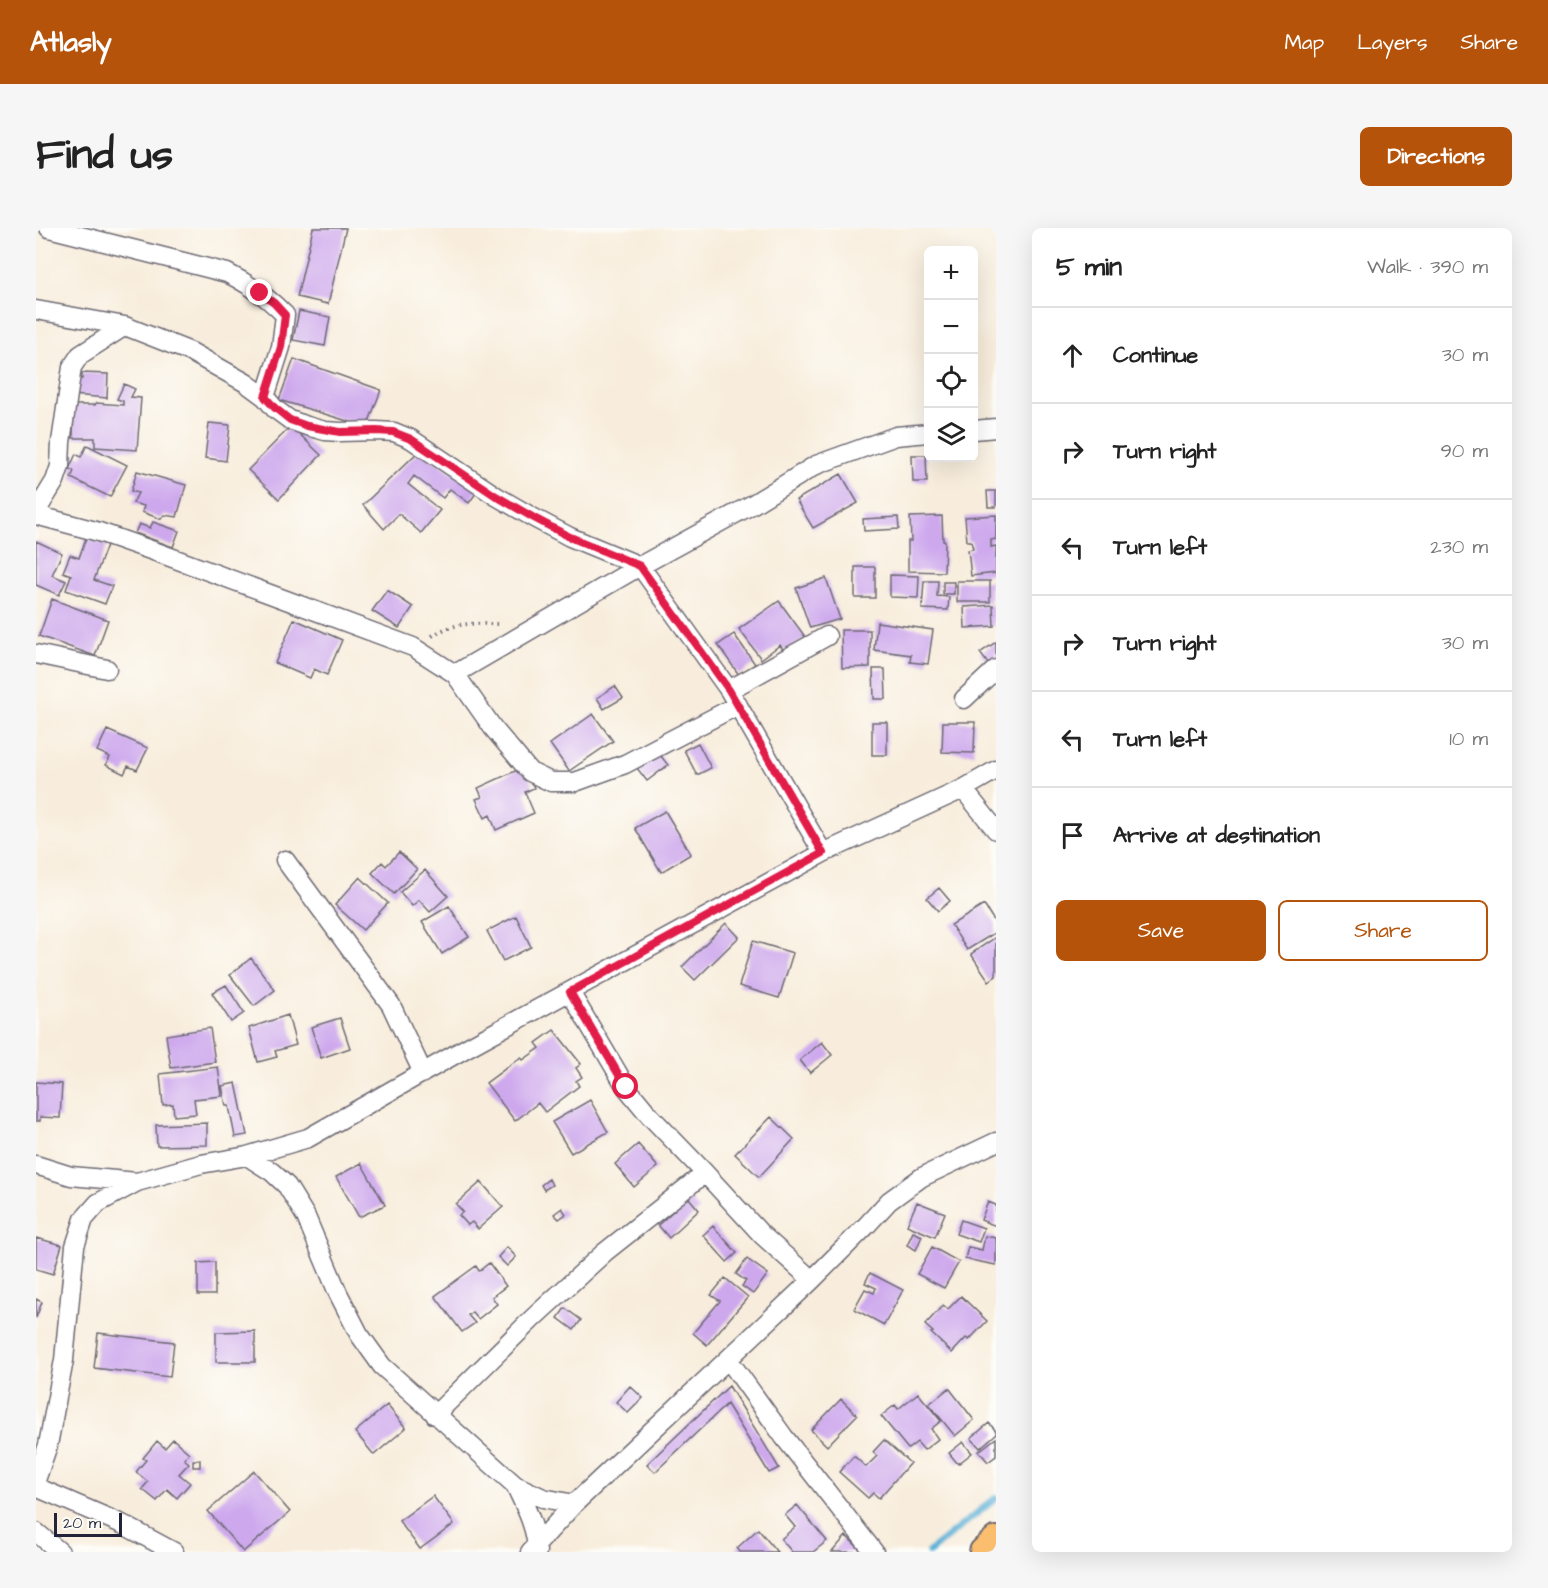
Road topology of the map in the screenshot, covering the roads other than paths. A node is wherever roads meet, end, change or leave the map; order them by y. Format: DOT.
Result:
graph roads {
  1 [pos="49,228"];
  2 [pos="36,310"];
  3 [pos="125,326"];
  4 [pos="265,397"];
  5 [pos="996,428"];
  6 [pos="978,430"];
  7 [pos="924,434"];
  8 [pos="36,514"];
  9 [pos="640,566"];
  10 [pos="827,636"];
  11 [pos="36,654"];
  12 [pos="106,669"];
  13 [pos="996,669"];
  14 [pos="456,674"];
  15 [pos="734,697"];
  16 [pos="964,699"];
  17 [pos="996,770"];
  18 [pos="963,789"];
  19 [pos="996,830"];
  20 [pos="823,853"];
  21 [pos="285,860"];
  22 [pos="570,992"];
  23 [pos="423,1073"];
  24 [pos="996,1142"];
  25 [pos="248,1156"];
  26 [pos="36,1165"];
  27 [pos="705,1173"];
  28 [pos="137,1182"];
  29 [pos="812,1280"];
  30 [pos="728,1359"];
  31 [pos="435,1415"];
  32 [pos="36,1480"];
  33 [pos="515,1485"];
  34 [pos="36,1487"];
  35 [pos="573,1504"];
  36 [pos="36,1532"];
  37 [pos="996,1541"];
  38 [pos="535,1549"];
  39 [pos="60,1552"];
  40 [pos="174,1552"];
  41 [pos="874,1552"];
  42 [pos="984,1552"];
  1 -- 4 [label="street"];
  2 -- 3 [label="street"];
  3 -- 4 [label="street"];
  3 -- 8 [label="street"];
  4 -- 9 [label="street"];
  5 -- 6 [label="street"];
  7 -- 9 [label="street"];
  8 -- 14 [label="street"];
  9 -- 14 [label="street"];
  9 -- 15 [label="street"];
  10 -- 15 [label="street"];
  11 -- 12 [label="street"];
  13 -- 16 [label="street"];
  14 -- 15 [label="street"];
  15 -- 20 [label="street"];
  17 -- 18 [label="street"];
  18 -- 19 [label="street"];
  18 -- 20 [label="street"];
  20 -- 22 [label="street"];
  21 -- 23 [label="street"];
  22 -- 23 [label="street"];
  22 -- 27 [label="street"];
  23 -- 25 [label="street"];
  24 -- 29 [label="street"];
  25 -- 28 [label="street"];
  25 -- 31 [label="street"];
  26 -- 28 [label="street"];
  27 -- 29 [label="street"];
  27 -- 31 [label="street"];
  28 -- 32 [label="street"];
  29 -- 30 [label="street"];
  30 -- 35 [label="street"];
  30 -- 41 [label="street"];
  31 -- 33 [label="street"];
  33 -- 35 [label="street"];
  33 -- 38 [label="street"];
  34 -- 40 [label="street"];
  35 -- 38 [label="street"];
  36 -- 39 [label="street"];
  37 -- 42 [label="main road"];
}
